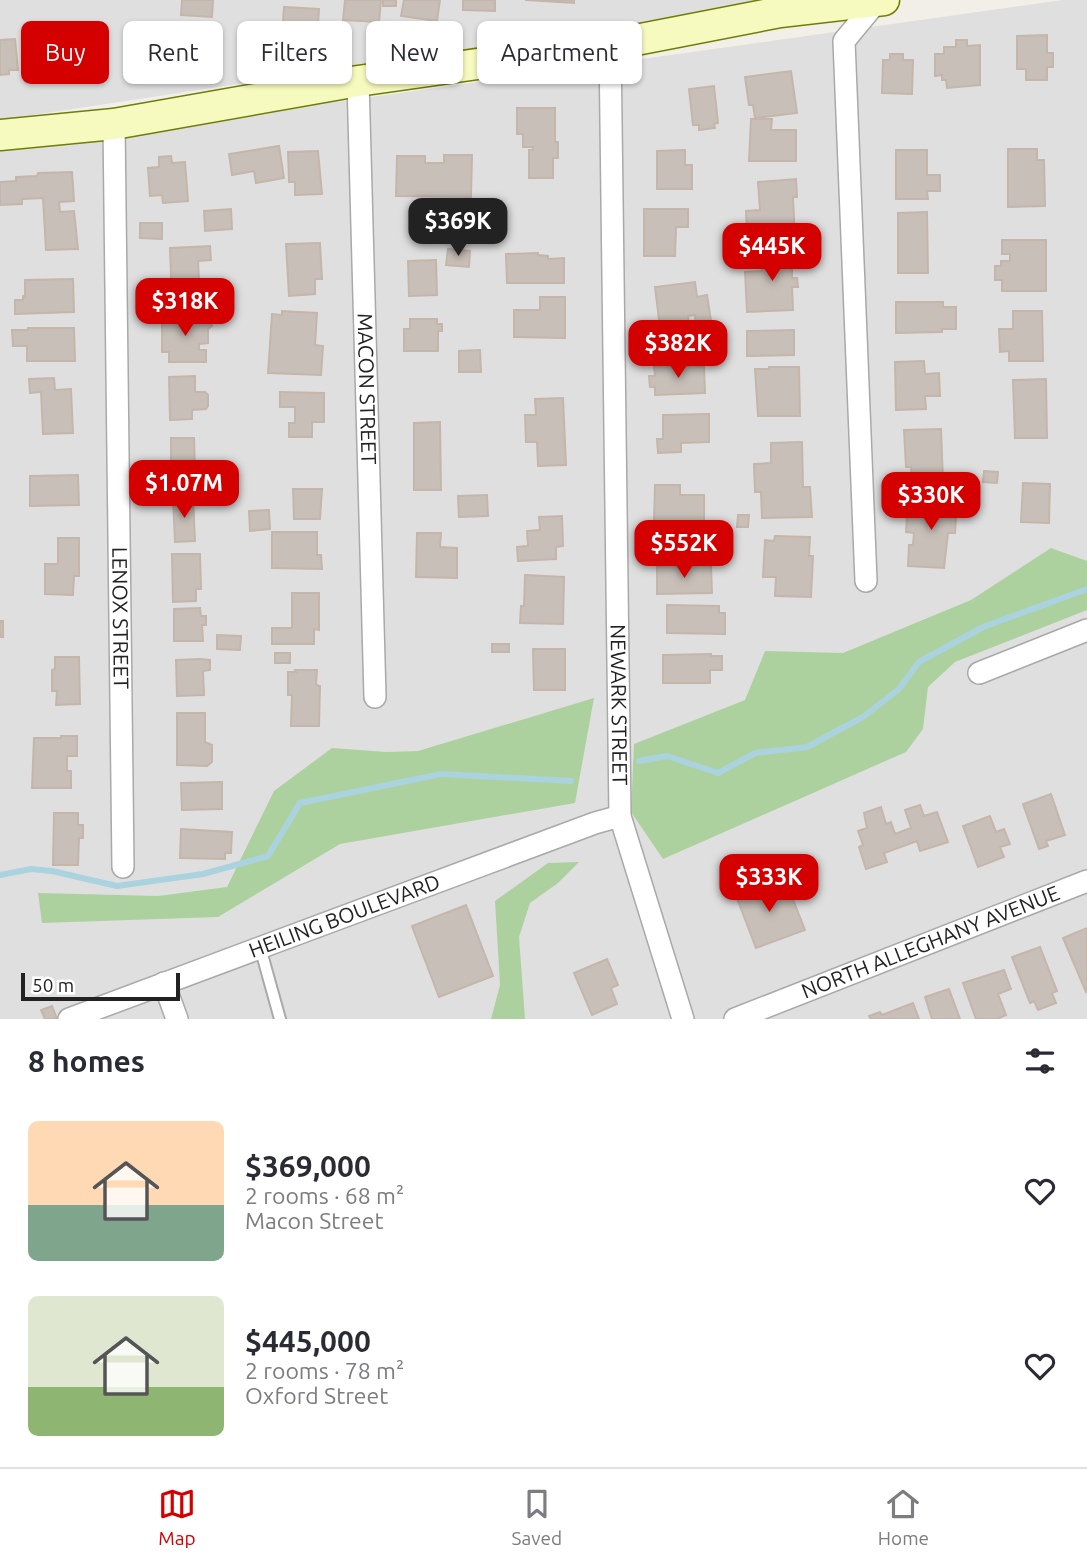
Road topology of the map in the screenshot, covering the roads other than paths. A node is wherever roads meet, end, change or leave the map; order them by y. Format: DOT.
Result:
graph roads {
  1 [pos="880,0"];
  2 [pos="767,6"];
  3 [pos="642,37"];
  4 [pos="477,63"];
  5 [pos="358,80"];
  6 [pos="611,84"];
  7 [pos="114,124"];
  8 [pos="0,135"];
  9 [pos="866,581"];
  10 [pos="1087,630"];
  11 [pos="979,673"];
  12 [pos="375,698"];
  13 [pos="620,816"];
  14 [pos="123,867"];
  15 [pos="1087,881"];
  16 [pos="260,947"];
  17 [pos="164,983"];
  18 [pos="69,1019"];
  19 [pos="177,1019"];
  20 [pos="281,1019"];
  21 [pos="683,1019"];
  22 [pos="735,1019"];
  1 -- 2 [label="main road"];
  1 -- 9 [label="street"];
  2 -- 3 [label="main road"];
  4 -- 5 [label="main road"];
  5 -- 7 [label="main road"];
  5 -- 12 [label="street, MACON STREET"];
  6 -- 13 [label="street, NEWARK STREET"];
  7 -- 8 [label="main road"];
  7 -- 14 [label="street, LENOX STREET"];
  10 -- 11 [label="street"];
  13 -- 16 [label="street, HEILING BOULEVARD"];
  13 -- 21 [label="street, NEWARK STREET"];
  15 -- 22 [label="street, NORTH ALLEGHANY AVENUE"];
  16 -- 17 [label="street, HEILING BOULEVARD"];
  16 -- 20 [label="lane"];
  17 -- 18 [label="street, HEILING BOULEVARD"];
  17 -- 19 [label="street"];
}
